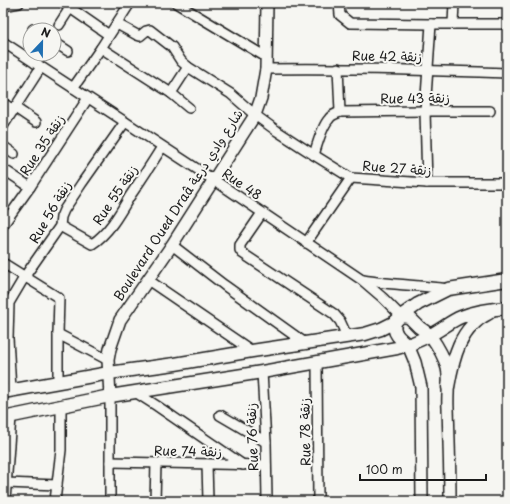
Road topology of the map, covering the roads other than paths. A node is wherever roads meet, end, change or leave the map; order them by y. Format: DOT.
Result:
graph roads {
  1 [pos="19,3"];
  2 [pos="130,3"];
  3 [pos="176,3"];
  4 [pos="267,3"];
  5 [pos="339,3"];
  6 [pos="454,3"];
  7 [pos="66,5"];
  8 [pos="3,6"];
  9 [pos="60,22"];
  10 [pos="117,24"];
  11 [pos="431,24"];
  12 [pos="453,24"];
  13 [pos="507,24"];
  14 [pos="109,35"];
  15 [pos="4,45"];
  16 [pos="62,47"];
  17 [pos="101,48"];
  18 [pos="68,51"];
  19 [pos="266,56"];
  20 [pos="39,62"];
  21 [pos="38,65"];
  22 [pos="188,67"];
  23 [pos="338,68"];
  24 [pos="266,69"];
  25 [pos="427,70"];
  26 [pos="507,73"];
  27 [pos="73,88"];
  28 [pos="171,94"];
  29 [pos="88,98"];
  30 [pos="3,103"];
  31 [pos="14,108"];
  32 [pos="189,108"];
  33 [pos="425,110"];
  34 [pos="490,111"];
  35 [pos="340,112"];
  36 [pos="255,115"];
  37 [pos="36,122"];
  38 [pos="124,122"];
  39 [pos="3,126"];
  40 [pos="3,146"];
  41 [pos="162,147"];
  42 [pos="14,154"];
  43 [pos="314,155"];
  44 [pos="3,169"];
  45 [pos="351,178"];
  46 [pos="214,180"];
  47 [pos="507,183"];
  48 [pos="427,184"];
  49 [pos="30,187"];
  50 [pos="262,213"];
  51 [pos="3,225"];
  52 [pos="60,226"];
  53 [pos="306,243"];
  54 [pos="172,245"];
  55 [pos="3,263"];
  56 [pos="25,276"];
  57 [pos="148,280"];
  58 [pos="362,280"];
  59 [pos="507,280"];
  60 [pos="448,289"];
  61 [pos="6,301"];
  62 [pos="502,308"];
  63 [pos="398,319"];
  64 [pos="58,334"];
  65 [pos="430,335"];
  66 [pos="347,336"];
  67 [pos="5,338"];
  68 [pos="305,343"];
  69 [pos="408,345"];
  70 [pos="252,351"];
  71 [pos="108,360"];
  72 [pos="317,362"];
  73 [pos="262,372"];
  74 [pos="109,373"];
  75 [pos="58,382"];
  76 [pos="448,387"];
  77 [pos="7,391"];
  78 [pos="135,392"];
  79 [pos="110,396"];
  80 [pos="61,406"];
  81 [pos="220,415"];
  82 [pos="7,417"];
  83 [pos="266,442"];
  84 [pos="110,462"];
  85 [pos="156,463"];
  86 [pos="207,464"];
  87 [pos="243,465"];
  88 [pos="266,465"];
  89 [pos="6,483"];
  90 [pos="57,485"];
  91 [pos="6,501"];
  92 [pos="55,501"];
  93 [pos="110,501"];
  94 [pos="155,501"];
  95 [pos="208,501"];
  96 [pos="267,501"];
  97 [pos="318,501"];
  98 [pos="422,501"];
  99 [pos="450,501"];
  1 -- 8 [label="street"];
  2 -- 10 [label="street"];
  3 -- 19 [label="street"];
  4 -- 19 [label="street, Boulevard Oued Draâ شارع وادي درعة"];
  5 -- 11 [label="street"];
  6 -- 12 [label="street"];
  7 -- 9 [label="street"];
  7 -- 14 [label="street"];
  10 -- 14 [label="street"];
  10 -- 22 [label="street, Rue 27 زنقة"];
  11 -- 12 [label="street"];
  11 -- 25 [label="street"];
  12 -- 13 [label="street"];
  14 -- 17 [label="street"];
  15 -- 21 [label="street, Rue 48"];
  16 -- 18 [label="street"];
  17 -- 27 [label="street"];
  17 -- 28 [label="street"];
  19 -- 24 [label="street, Boulevard Oued Draâ شارع وادي درعة"];
  20 -- 21 [label="street"];
  21 -- 27 [label="street, Rue 48"];
  21 -- 31 [label="street"];
  22 -- 28 [label="street"];
  22 -- 36 [label="street, Rue 27 زنقة"];
  23 -- 24 [label="street, Rue 42 زنقة"];
  23 -- 25 [label="street, Rue 42 زنقة"];
  23 -- 35 [label="street"];
  24 -- 36 [label="street, Boulevard Oued Draâ شارع وادي درعة"];
  25 -- 26 [label="street, Rue 42 زنقة"];
  25 -- 33 [label="street"];
  27 -- 29 [label="street, Rue 48"];
  28 -- 32 [label="street"];
  29 -- 38 [label="street, Rue 48"];
  29 -- 49 [label="street, Rue 35 زنقة"];
  30 -- 31 [label="street"];
  31 -- 37 [label="street"];
  31 -- 39 [label="street"];
  33 -- 34 [label="street, Rue 43 زنقة"];
  33 -- 35 [label="street, Rue 43 زنقة"];
  33 -- 48 [label="street"];
  35 -- 43 [label="street"];
  36 -- 43 [label="street, Rue 27 زنقة"];
  36 -- 46 [label="street, Boulevard Oued Draâ شارع وادي درعة"];
  38 -- 41 [label="street, Rue 48"];
  38 -- 52 [label="street, Rue 56 زنقة"];
  40 -- 42 [label="street"];
  41 -- 46 [label="street, Rue 48"];
  41 -- 52 [label="street, Rue 55 زنقة"];
  43 -- 45 [label="street, Rue 27 زنقة"];
  44 -- 49 [label="street"];
  45 -- 48 [label="street, Rue 27 زنقة"];
  45 -- 53 [label="street"];
  46 -- 50 [label="street, Rue 48"];
  46 -- 54 [label="street, Boulevard Oued Draâ شارع وادي درعة"];
  47 -- 48 [label="street, Rue 27 زنقة"];
  49 -- 51 [label="street, Rue 35 زنقة"];
  50 -- 53 [label="street, Rue 48"];
  50 -- 66 [label="street"];
  52 -- 56 [label="street, Rue 56 زنقة"];
  53 -- 58 [label="street, Rue 48"];
  54 -- 57 [label="street, Boulevard Oued Draâ شارع وادي درعة"];
  54 -- 68 [label="street"];
  55 -- 56 [label="street"];
  56 -- 61 [label="street, Rue 56 زنقة"];
  56 -- 64 [label="street"];
  57 -- 70 [label="street"];
  57 -- 71 [label="street, Boulevard Oued Draâ شارع وادي درعة"];
  58 -- 60 [label="street"];
  58 -- 63 [label="street, Rue 48"];
  59 -- 60 [label="main road"];
  60 -- 63 [label="main road"];
  61 -- 67 [label="street, Rue 56 زنقة"];
  62 -- 65 [label="main road"];
  62 -- 76 [label="main road"];
  63 -- 65 [label="main road"];
  63 -- 66 [label="main road"];
  63 -- 69 [label="main road"];
  64 -- 71 [label="street"];
  64 -- 75 [label="street"];
  65 -- 69 [label="main road"];
  65 -- 76 [label="street"];
  66 -- 68 [label="main road"];
  67 -- 77 [label="street, Rue 56 زنقة"];
  68 -- 70 [label="main road"];
  69 -- 72 [label="main road"];
  69 -- 98 [label="street"];
  70 -- 74 [label="main road"];
  71 -- 74 [label="street, Boulevard Oued Draâ شارع وادي درعة"];
  72 -- 73 [label="main road"];
  72 -- 97 [label="street, Rue 78 زنقة"];
  73 -- 78 [label="main road"];
  73 -- 83 [label="street, Rue 76 زنقة"];
  74 -- 75 [label="main road"];
  74 -- 79 [label="street, Boulevard Oued Draâ شارع وادي درعة"];
  75 -- 77 [label="main road"];
  76 -- 99 [label="street"];
  78 -- 79 [label="main road"];
  78 -- 87 [label="street"];
  79 -- 80 [label="main road"];
  79 -- 84 [label="street"];
  80 -- 82 [label="main road"];
  80 -- 90 [label="street"];
  81 -- 83 [label="street"];
  82 -- 89 [label="street"];
  83 -- 88 [label="street, Rue 76 زنقة"];
  84 -- 85 [label="street, Rue 74 زنقة"];
  84 -- 93 [label="street"];
  85 -- 86 [label="street, Rue 74 زنقة"];
  85 -- 94 [label="street"];
  86 -- 87 [label="street, Rue 74 زنقة"];
  86 -- 95 [label="street"];
  87 -- 88 [label="street, Rue 74 زنقة"];
  88 -- 96 [label="street, Rue 76 زنقة"];
  89 -- 90 [label="street"];
  89 -- 91 [label="street"];
  90 -- 92 [label="street"];
}
